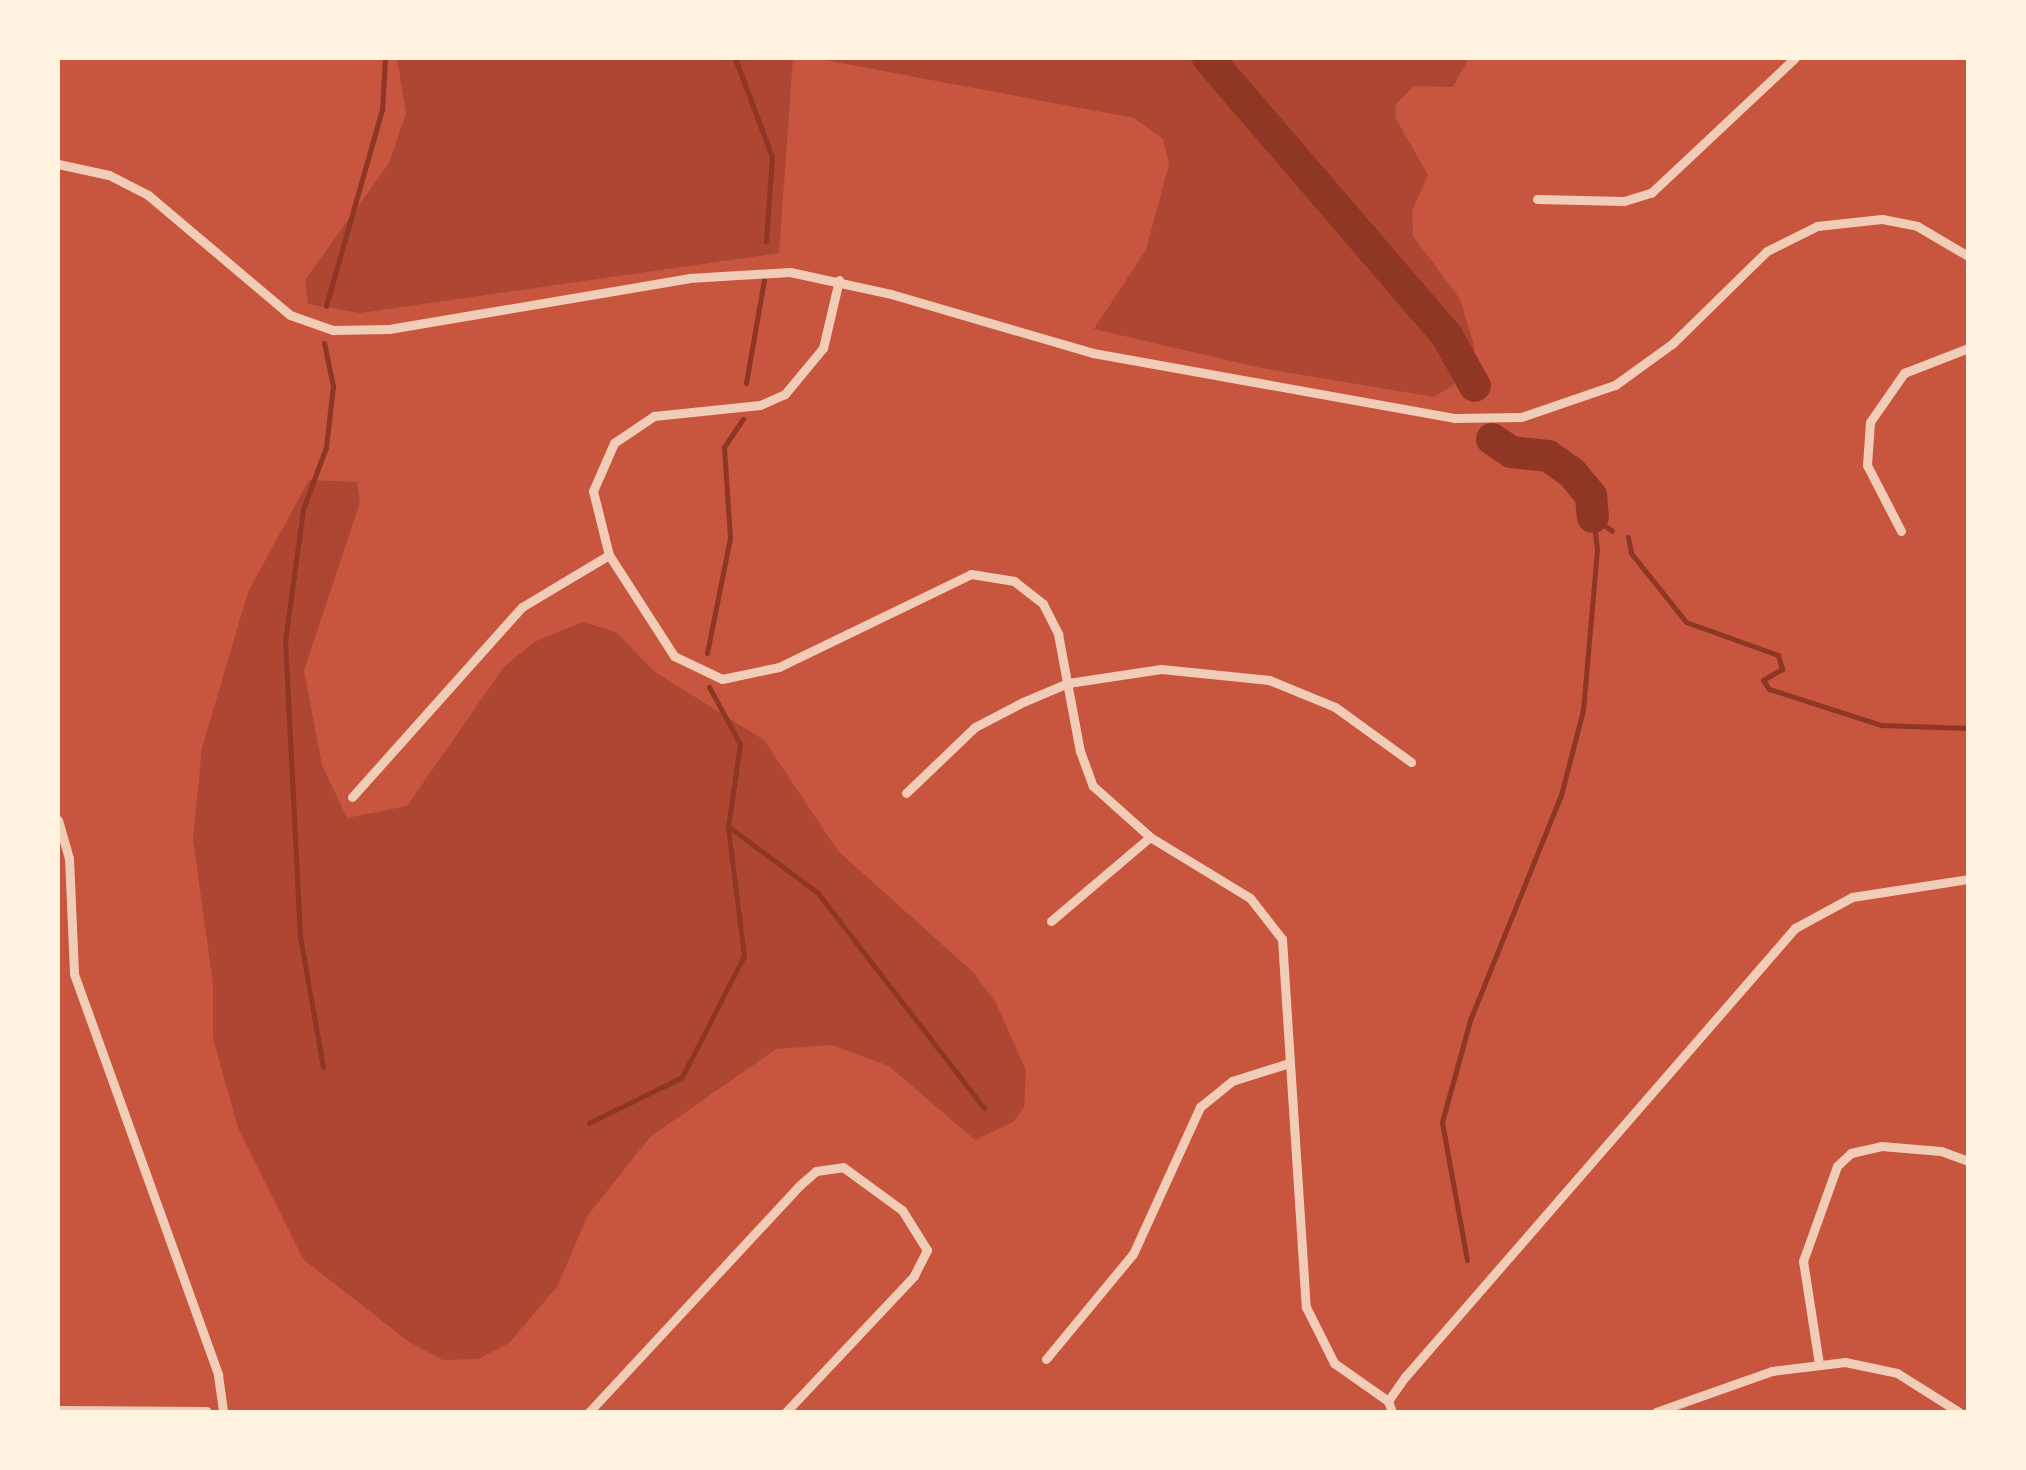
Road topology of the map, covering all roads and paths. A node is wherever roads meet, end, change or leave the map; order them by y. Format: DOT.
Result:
graph roads {
  1 [pos="1795,58"];
  2 [pos="58,164"];
  3 [pos="1537,199"];
  4 [pos="1968,256"];
  5 [pos="838,280"];
  6 [pos="1968,348"];
  7 [pos="1901,531"];
  8 [pos="608,555"];
  9 [pos="1068,682"];
  10 [pos="1411,762"];
  11 [pos="906,793"];
  12 [pos="352,796"];
  13 [pos="58,820"];
  14 [pos="1150,838"];
  15 [pos="1968,879"];
  16 [pos="1051,920"];
  17 [pos="1289,1064"];
  18 [pos="1968,1161"];
  19 [pos="1046,1359"];
  20 [pos="1819,1364"];
  21 [pos="1388,1402"];
  22 [pos="58,1411"];
  23 [pos="207,1412"];
  24 [pos="223,1412"];
  25 [pos="589,1412"];
  26 [pos="786,1412"];
  27 [pos="1392,1412"];
  28 [pos="1656,1412"];
  29 [pos="1958,1412"];
  1 -- 3 [label="street"];
  2 -- 5 [label="street"];
  4 -- 5 [label="street"];
  5 -- 8 [label="street"];
  6 -- 7 [label="street"];
  8 -- 9 [label="street"];
  8 -- 12 [label="street"];
  9 -- 10 [label="street"];
  9 -- 11 [label="street"];
  9 -- 14 [label="street"];
  13 -- 24 [label="street"];
  14 -- 16 [label="street"];
  14 -- 17 [label="street"];
  15 -- 21 [label="street"];
  17 -- 19 [label="street"];
  17 -- 21 [label="street"];
  18 -- 20 [label="street"];
  20 -- 28 [label="street"];
  20 -- 29 [label="street"];
  21 -- 27 [label="street"];
  22 -- 23 [label="street"];
  25 -- 26 [label="street"];
}
